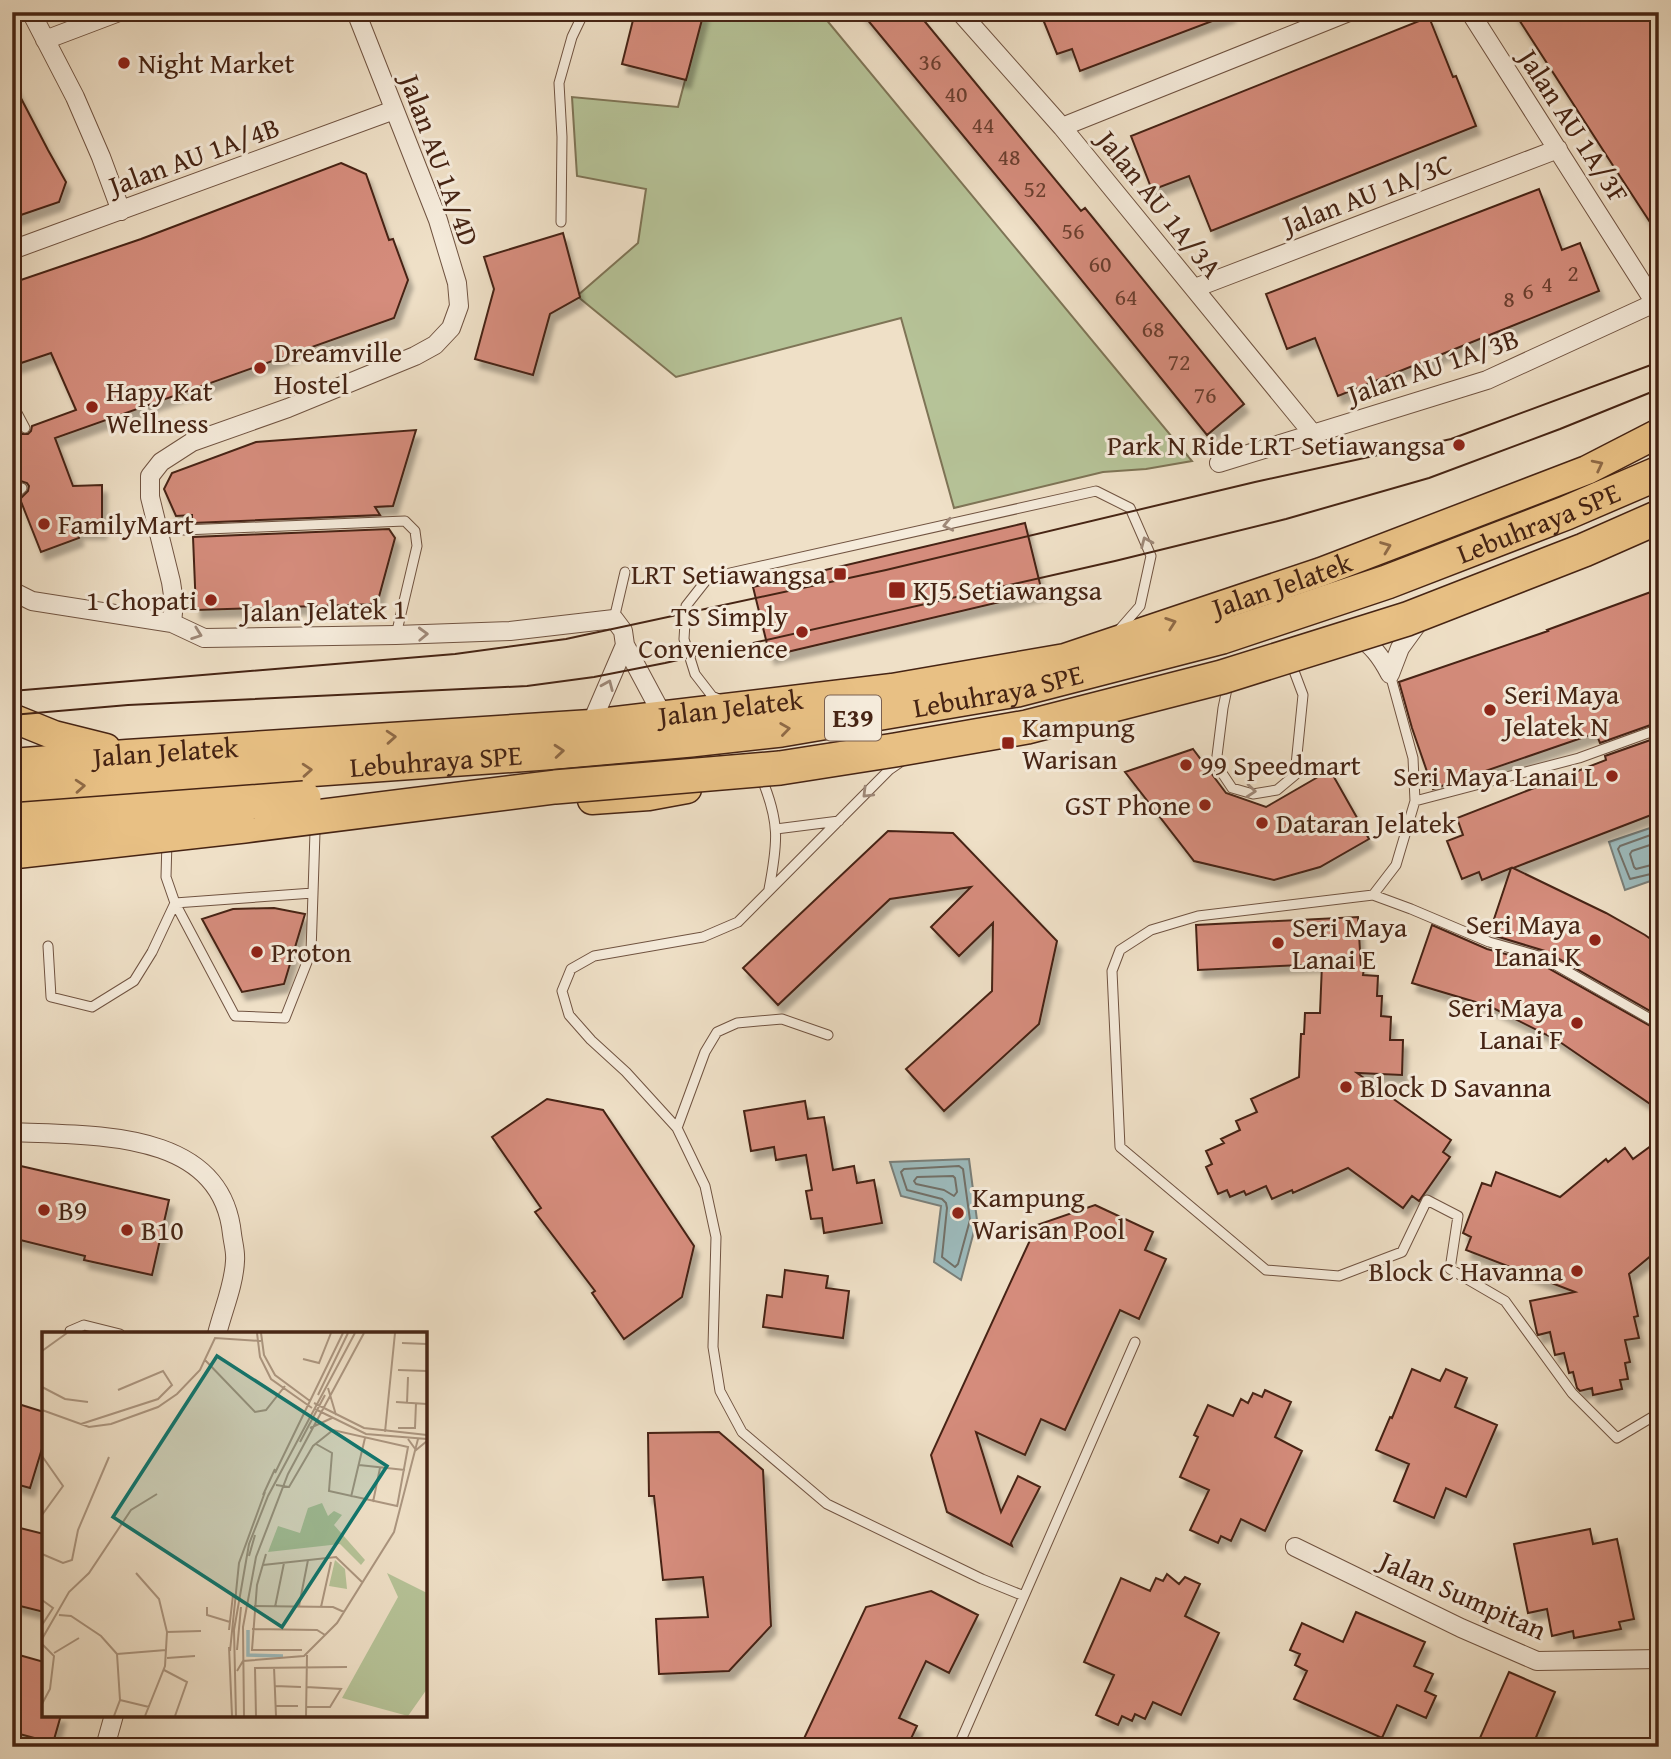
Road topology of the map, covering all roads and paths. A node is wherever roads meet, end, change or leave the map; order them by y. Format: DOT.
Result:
graph roads {
  1 [pos="31,12"];
  2 [pos="119,12"];
  3 [pos="356,12"];
  4 [pos="584,12"];
  5 [pos="960,12"];
  6 [pos="1349,12"];
  7 [pos="1470,12"];
  8 [pos="45,40"];
  9 [pos="394,110"];
  10 [pos="1062,127"];
  11 [pos="1558,149"];
  12 [pos="121,211"];
  13 [pos="561,222"];
  14 [pos="12,250"];
  15 [pos="1195,288"];
  16 [pos="1657,302"];
  17 [pos="12,413"];
  18 [pos="25,428"];
  19 [pos="1659,433"];
  20 [pos="1313,434"];
  21 [pos="1219,463"];
  22 [pos="1659,473"];
  23 [pos="22,488"];
  24 [pos="12,497"];
  25 [pos="1659,517"];
  26 [pos="159,531"];
  27 [pos="625,572"];
  28 [pos="12,592"];
  29 [pos="1432,605"];
  30 [pos="614,620"];
  31 [pos="173,623"];
  32 [pos="396,635"];
  33 [pos="1356,635"];
  34 [pos="625,645"];
  35 [pos="1107,645"];
  36 [pos="1289,658"];
  37 [pos="1231,672"];
  38 [pos="1390,674"];
  39 [pos="739,707"];
  40 [pos="663,716"];
  41 [pos="12,718"];
  42 [pos="591,724"];
  43 [pos="1659,729"];
  44 [pos="919,748"];
  45 [pos="127,754"];
  46 [pos="12,763"];
  47 [pos="761,776"];
  48 [pos="555,787"];
  49 [pos="12,791"];
  50 [pos="1415,801"];
  51 [pos="327,807"];
  52 [pos="169,809"];
  53 [pos="48,811"];
  54 [pos="12,814"];
  55 [pos="12,820"];
  56 [pos="839,821"];
  57 [pos="776,829"];
  58 [pos="12,851"];
  59 [pos="768,891"];
  60 [pos="313,893"];
  61 [pos="1373,895"];
  62 [pos="175,903"];
  63 [pos="48,946"];
  64 [pos="1659,1024"];
  65 [pos="828,1035"];
  66 [pos="677,1129"];
  67 [pos="12,1132"];
  68 [pos="70,1332"];
  69 [pos="112,1332"];
  70 [pos="218,1332"];
  71 [pos="1135,1342"];
  72 [pos="1659,1413"];
  73 [pos="1295,1547"];
  74 [pos="1024,1596"];
  75 [pos="1659,1659"];
  76 [pos="113,1717"];
  77 [pos="105,1747"];
  78 [pos="958,1747"];
  1 -- 8 [label="street"];
  2 -- 8 [label="street"];
  3 -- 9 [label="street, Jalan AU 1A/4D"];
  4 -- 13 [label="lane"];
  5 -- 10 [label="street, Jalan AU 1A/3A"];
  6 -- 10 [label="street"];
  7 -- 11 [label="street, Jalan AU 1A/3F"];
  8 -- 12 [label="street"];
  9 -- 12 [label="street, Jalan AU 1A/4B"];
  9 -- 26 [label="street, Jalan AU 1A/4D"];
  10 -- 15 [label="street, Jalan AU 1A/3A"];
  11 -- 15 [label="street, Jalan AU 1A/3C"];
  11 -- 16 [label="street, Jalan AU 1A/3F"];
  12 -- 14 [label="street, Jalan AU 1A/4B"];
  15 -- 20 [label="street, Jalan AU 1A/3A"];
  16 -- 20 [label="street, Jalan AU 1A/3B"];
  17 -- 18 [label="lane"];
  35 -- 19 [label="main road, Jalan Jelatek, one-way"];
  20 -- 21 [label="street, Jalan AU 1A/3B"];
  49 -- 22 [label="highway, Lebuhraya SPE / E39, one-way"];
  23 -- 24 [label="lane"];
  25 -- 29 [label="main road, Jalan Jelatek"];
  25 -- 48 [label="highway, Lebuhraya SPE / E39, bridge"];
  26 -- 31 [label="street"];
  26 -- 32 [label="lane"];
  27 -- 30 [label="lane"];
  28 -- 31 [label="street, Jalan Jelatek 1"];
  29 -- 33 [label="main road, Jalan Jelatek"];
  29 -- 38 [label="street"];
  32 -- 30 [label="street, Jalan Jelatek 1, one-way"];
  30 -- 34 [label="street"];
  31 -- 32 [label="street, Jalan Jelatek 1, one-way"];
  33 -- 36 [label="main road, Jalan Jelatek"];
  33 -- 38 [label="street"];
  34 -- 40 [label="street"];
  42 -- 34 [label="street, one-way"];
  35 -- 39 [label="main road, Jalan Jelatek"];
  35 -- 39 [label="lane, one-way"];
  36 -- 37 [label="main road, Jalan Jelatek"];
  37 -- 36 [label="lane, one-way"];
  37 -- 44 [label="main road, Jalan Jelatek"];
  38 -- 50 [label="lane"];
  39 -- 40 [label="main road, Jalan Jelatek"];
  40 -- 42 [label="main road, Jalan Jelatek"];
  41 -- 45 [label="main road"];
  45 -- 42 [label="main road, Jalan Jelatek, one-way"];
  43 -- 50 [label="lane"];
  44 -- 47 [label="main road, Jalan Jelatek"];
  44 -- 56 [label="lane, one-way"];
  45 -- 46 [label="main road, Jalan Jelatek"];
  47 -- 51 [label="main road, Jalan Jelatek"];
  47 -- 57 [label="lane"];
  48 -- 55 [label="highway, bridge"];
  48 -- 58 [label="highway, bridge"];
  50 -- 61 [label="lane"];
  51 -- 52 [label="main road, Jalan Jelatek"];
  51 -- 60 [label="lane"];
  52 -- 53 [label="main road, Jalan Jelatek"];
  52 -- 62 [label="lane"];
  53 -- 54 [label="main road, Jalan Jelatek"];
  53 -- 58 [label="main road"];
  56 -- 57 [label="lane"];
  56 -- 59 [label="lane"];
  57 -- 59 [label="lane"];
  59 -- 66 [label="lane"];
  60 -- 62 [label="lane"];
  60 -- 62 [label="lane"];
  61 -- 64 [label="lane"];
  61 -- 72 [label="lane"];
  62 -- 63 [label="lane"];
  65 -- 66 [label="lane"];
  66 -- 74 [label="lane"];
  67 -- 70 [label="street"];
  68 -- 69 [label="lane"];
  71 -- 74 [label="lane"];
  73 -- 75 [label="street, Jalan Sumpitan"];
  74 -- 78 [label="lane"];
  76 -- 77 [label="street"];
}
